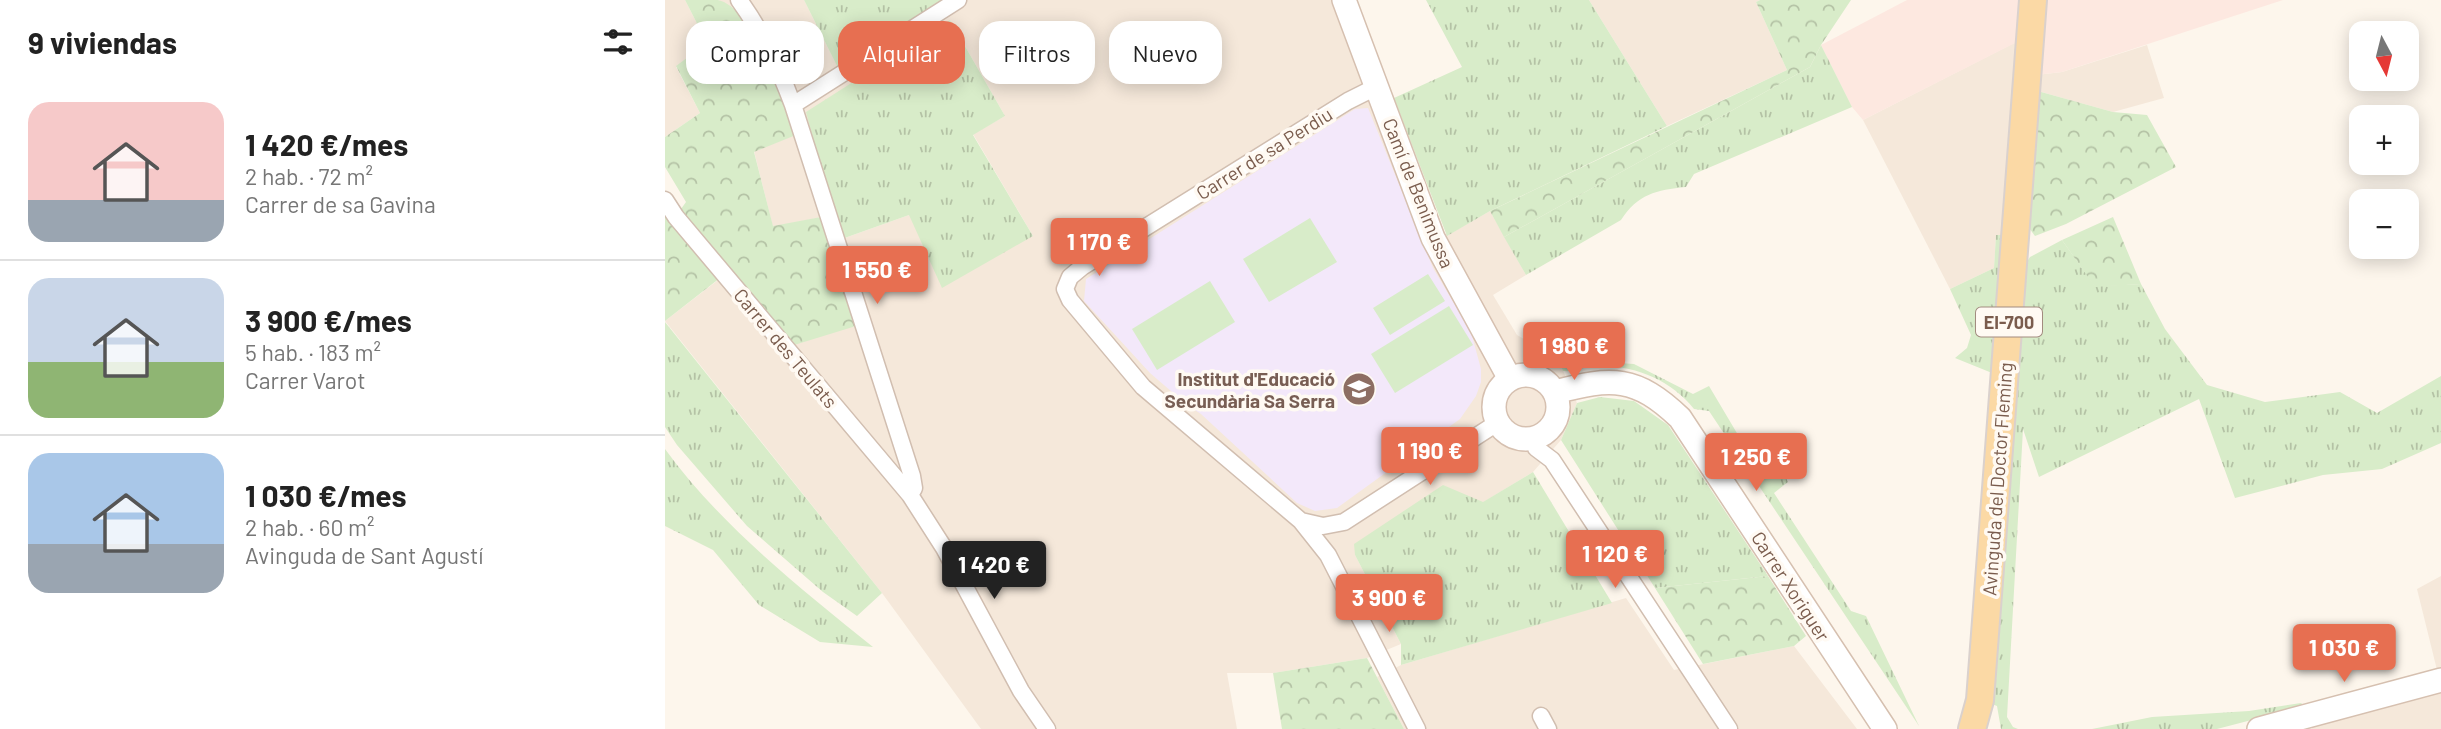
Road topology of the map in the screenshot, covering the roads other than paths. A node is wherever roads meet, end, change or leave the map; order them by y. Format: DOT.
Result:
graph roads {
  1 [pos="739,0"];
  2 [pos="958,0"];
  3 [pos="1344,0"];
  4 [pos="2033,0"];
  5 [pos="1376,87"];
  6 [pos="793,105"];
  7 [pos="665,200"];
  8 [pos="1510,379"];
  9 [pos="1555,392"];
  10 [pos="1497,423"];
  11 [pos="1535,439"];
  12 [pos="910,495"];
  13 [pos="1301,521"];
  14 [pos="1344,522"];
  15 [pos="1328,555"];
  16 [pos="2441,680"];
  17 [pos="1978,721"];
  18 [pos="1047,729"];
  19 [pos="1417,729"];
  20 [pos="1728,729"];
  21 [pos="1885,729"];
  22 [pos="2259,729"];
  1 -- 6 [label="street"];
  2 -- 6 [label="street"];
  3 -- 5 [label="street, Camí de Benimussa"];
  4 -- 17 [label="main road, Avinguda del Doctor Fleming / EI-700"];
  5 -- 8 [label="street, Camí de Benimussa"];
  5 -- 13 [label="street, Carrer de sa Perdiu"];
  6 -- 12 [label="street"];
  7 -- 12 [label="street, Carrer des Teulats"];
  8 -- 9 [label="street"];
  8 -- 10 [label="street"];
  9 -- 11 [label="street"];
  9 -- 21 [label="street, Carrer Xoriguer"];
  10 -- 11 [label="street"];
  10 -- 14 [label="street"];
  11 -- 20 [label="street"];
  12 -- 18 [label="street, Carrer des Teulats"];
  13 -- 14 [label="street"];
  13 -- 15 [label="street"];
  14 -- 15 [label="street"];
  15 -- 19 [label="street"];
  16 -- 22 [label="street"];
}
